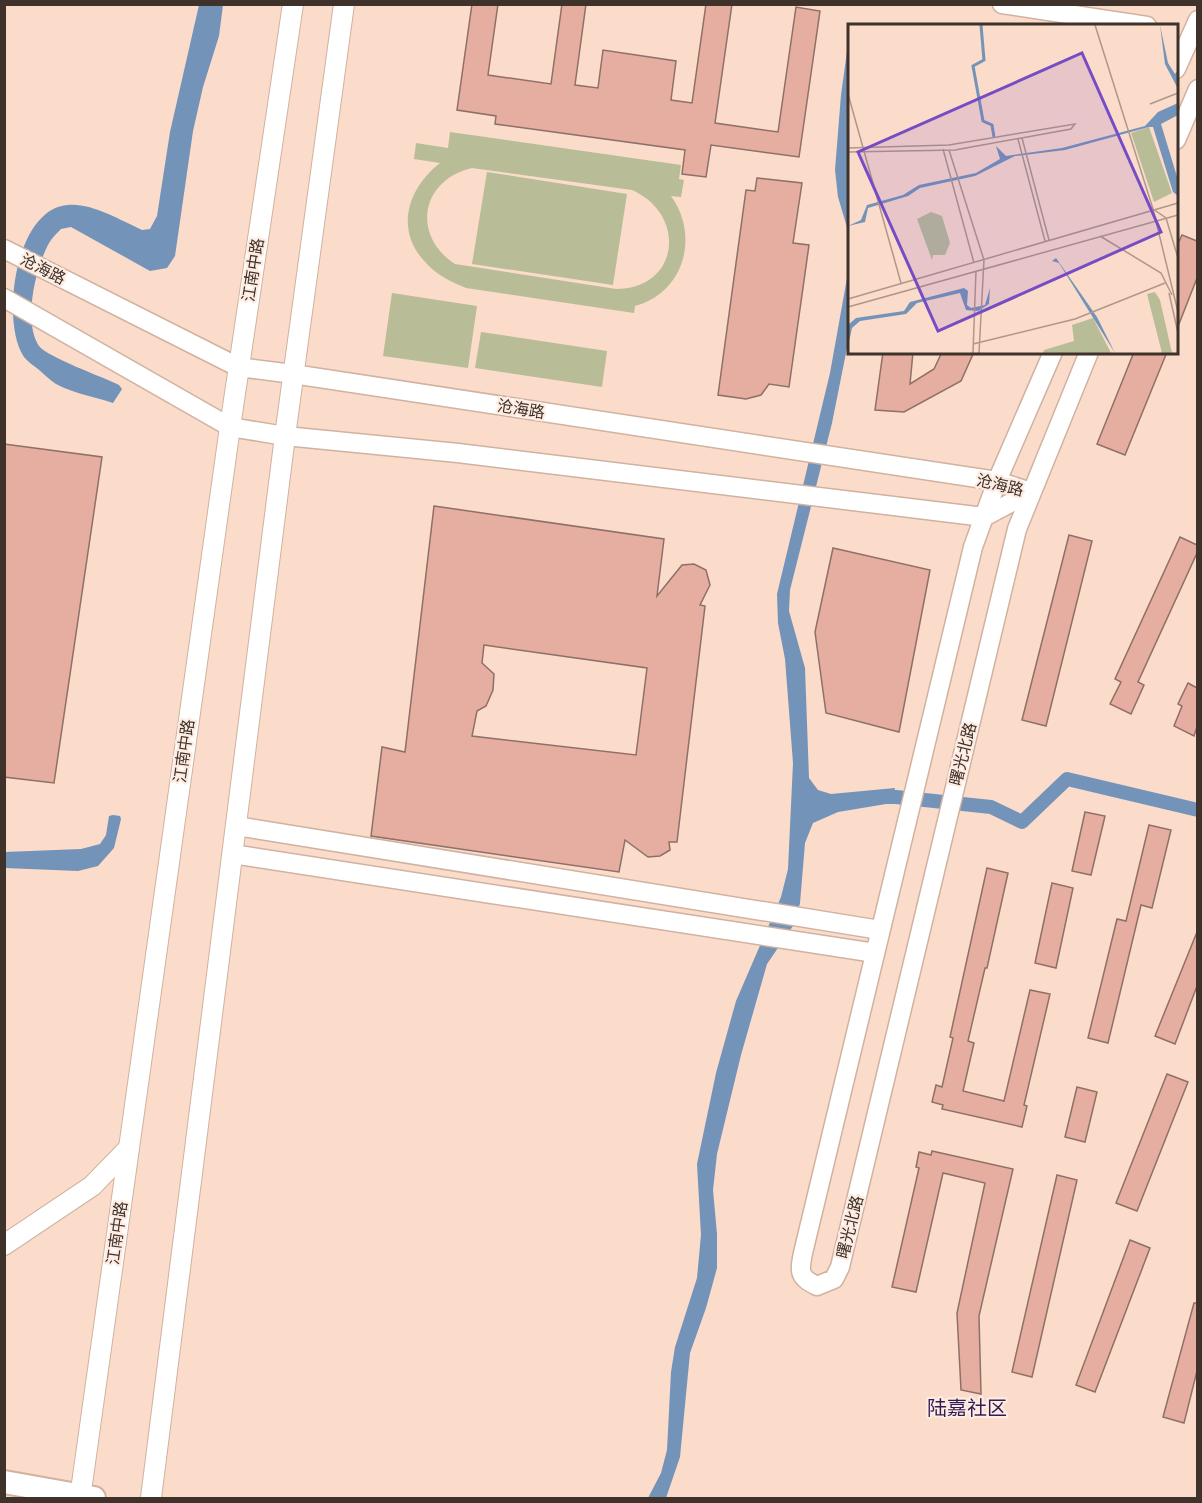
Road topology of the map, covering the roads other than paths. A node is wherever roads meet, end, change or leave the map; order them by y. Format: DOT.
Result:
graph roads {
  1 [pos="293,4"];
  2 [pos="344,4"];
  3 [pos="1002,4"];
  4 [pos="1134,24"];
  5 [pos="1191,29"];
  6 [pos="1178,64"];
  7 [pos="1197,88"];
  8 [pos="1178,135"];
  9 [pos="4,249"];
  10 [pos="4,298"];
  11 [pos="1052,354"];
  12 [pos="1088,354"];
  13 [pos="238,367"];
  14 [pos="293,374"];
  15 [pos="230,427"];
  16 [pos="285,436"];
  17 [pos="997,481"];
  18 [pos="1031,492"];
  19 [pos="984,517"];
  20 [pos="236,826"];
  21 [pos="232,854"];
  22 [pos="880,930"];
  23 [pos="875,953"];
  24 [pos="129,1148"];
  25 [pos="4,1245"];
  26 [pos="4,1482"];
  27 [pos="85,1497"];
  28 [pos="151,1498"];
  1 -- 13 [label="main road, 江南中路"];
  2 -- 14 [label="main road"];
  3 -- 4 [label="street"];
  5 -- 6 [label="street"];
  7 -- 8 [label="street"];
  9 -- 13 [label="street, 沧海路"];
  10 -- 15 [label="street"];
  11 -- 17 [label="street, 曙光北路"];
  12 -- 18 [label="street, 曙光北路"];
  13 -- 14 [label="street, 沧海路"];
  13 -- 15 [label="main road, 江南中路"];
  14 -- 16 [label="main road"];
  14 -- 17 [label="street, 沧海路"];
  15 -- 16 [label="street"];
  15 -- 24 [label="main road, 江南中路"];
  16 -- 19 [label="street"];
  16 -- 20 [label="main road"];
  17 -- 18 [label="street, 沧海路"];
  17 -- 19 [label="street, 曙光北路"];
  18 -- 19 [label="street, 沧海路"];
  18 -- 23 [label="street, 曙光北路"];
  19 -- 22 [label="street, 曙光北路"];
  20 -- 21 [label="main road"];
  20 -- 22 [label="street"];
  21 -- 23 [label="street"];
  21 -- 28 [label="main road"];
  22 -- 23 [label="street, 曙光北路"];
  24 -- 25 [label="main road"];
  24 -- 27 [label="main road, 江南中路"];
  26 -- 27 [label="highway"];
}
